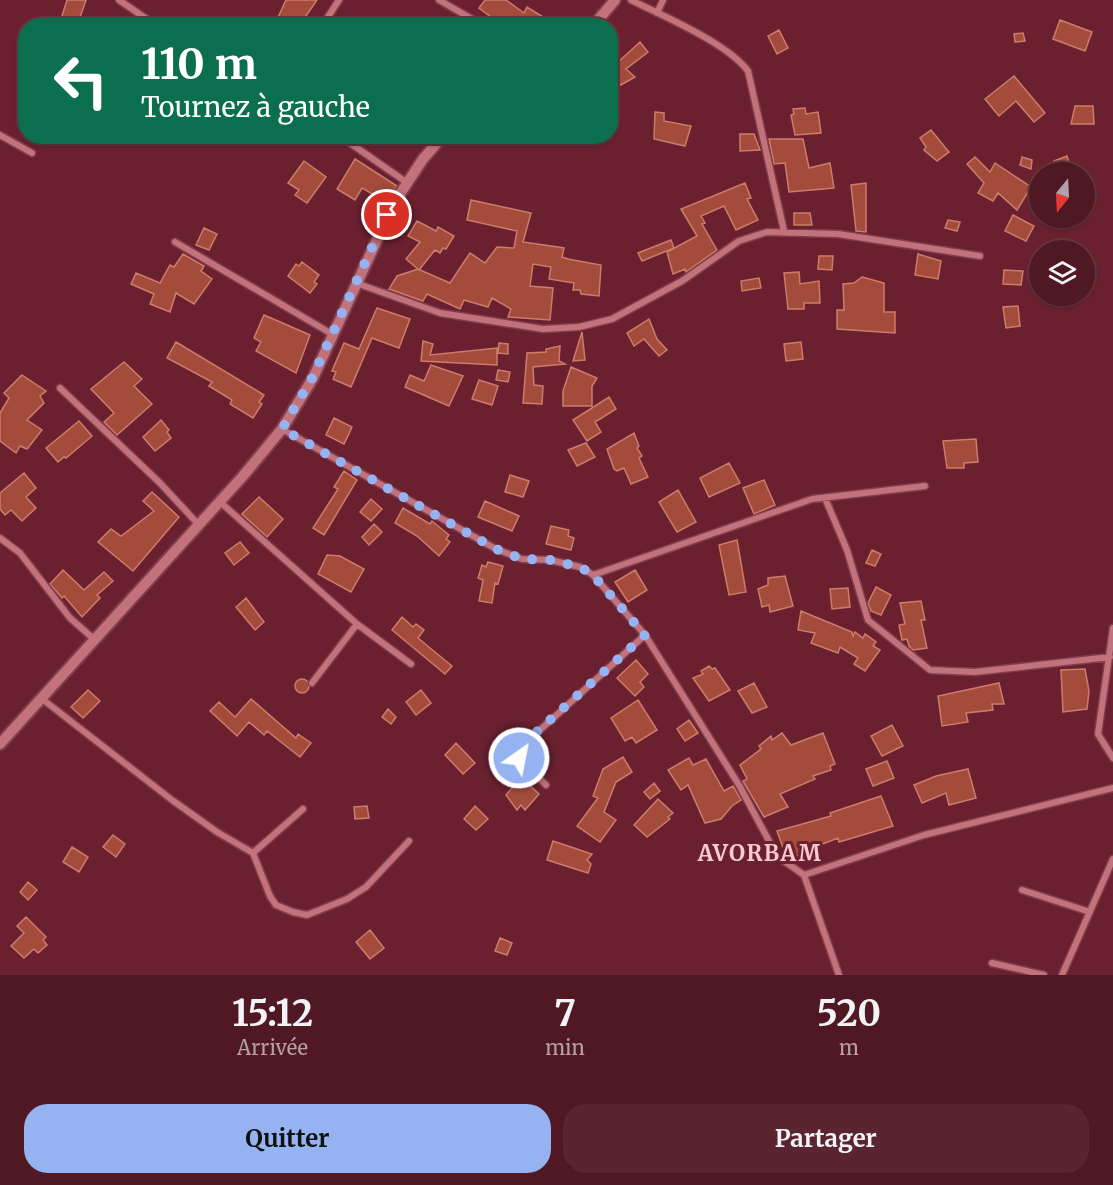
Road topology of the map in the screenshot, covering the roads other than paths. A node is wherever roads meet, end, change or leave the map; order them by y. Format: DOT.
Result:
graph roads {
  1 [pos="119,0"];
  2 [pos="339,0"];
  3 [pos="440,0"];
  4 [pos="615,0"];
  5 [pos="631,0"];
  6 [pos="663,0"];
  7 [pos="657,13"];
  8 [pos="145,18"];
  9 [pos="327,18"];
  10 [pos="470,18"];
  11 [pos="600,18"];
  12 [pos="0,135"];
  13 [pos="351,144"];
  14 [pos="437,144"];
  15 [pos="32,153"];
  16 [pos="406,182"];
  17 [pos="783,231"];
  18 [pos="175,242"];
  19 [pos="980,256"];
  20 [pos="356,283"];
  21 [pos="332,334"];
  22 [pos="60,388"];
  23 [pos="282,429"];
  24 [pos="925,486"];
  25 [pos="825,498"];
  26 [pos="219,501"];
  27 [pos="199,525"];
  28 [pos="0,538"];
  29 [pos="593,575"];
  30 [pos="357,624"];
  31 [pos="1113,628"];
  32 [pos="645,635"];
  33 [pos="95,641"];
  34 [pos="1110,657"];
  35 [pos="411,664"];
  36 [pos="312,683"];
  37 [pos="41,698"];
  38 [pos="0,744"];
  39 [pos="1113,758"];
  40 [pos="546,785"];
  41 [pos="1113,788"];
  42 [pos="303,809"];
  43 [pos="409,842"];
  44 [pos="253,853"];
  45 [pos="1113,859"];
  46 [pos="804,875"];
  47 [pos="1022,890"];
  48 [pos="1090,912"];
  49 [pos="992,963"];
  50 [pos="839,975"];
  51 [pos="1044,975"];
  52 [pos="1062,975"];
  1 -- 8 [label="street"];
  2 -- 9 [label="street"];
  3 -- 10 [label="street"];
  4 -- 11 [label="street"];
  5 -- 7 [label="street"];
  6 -- 7 [label="street"];
  7 -- 17 [label="street"];
  12 -- 15 [label="street"];
  13 -- 16 [label="street"];
  14 -- 16 [label="street"];
  16 -- 20 [label="street"];
  17 -- 19 [label="street"];
  17 -- 20 [label="street"];
  18 -- 21 [label="street"];
  20 -- 21 [label="street"];
  21 -- 23 [label="street"];
  22 -- 27 [label="street"];
  23 -- 26 [label="street"];
  23 -- 29 [label="street"];
  24 -- 25 [label="street"];
  25 -- 29 [label="street"];
  25 -- 34 [label="street"];
  26 -- 27 [label="street"];
  26 -- 30 [label="street"];
  27 -- 33 [label="street"];
  28 -- 33 [label="street"];
  29 -- 32 [label="street"];
  30 -- 35 [label="street"];
  30 -- 36 [label="street"];
  31 -- 34 [label="street"];
  32 -- 40 [label="street"];
  32 -- 46 [label="street"];
  33 -- 37 [label="street"];
  34 -- 39 [label="street"];
  37 -- 38 [label="street"];
  37 -- 44 [label="street"];
  41 -- 46 [label="street"];
  42 -- 44 [label="street"];
  43 -- 44 [label="street"];
  45 -- 48 [label="street"];
  46 -- 50 [label="street"];
  47 -- 48 [label="street"];
  48 -- 52 [label="street"];
  49 -- 51 [label="street"];
}
